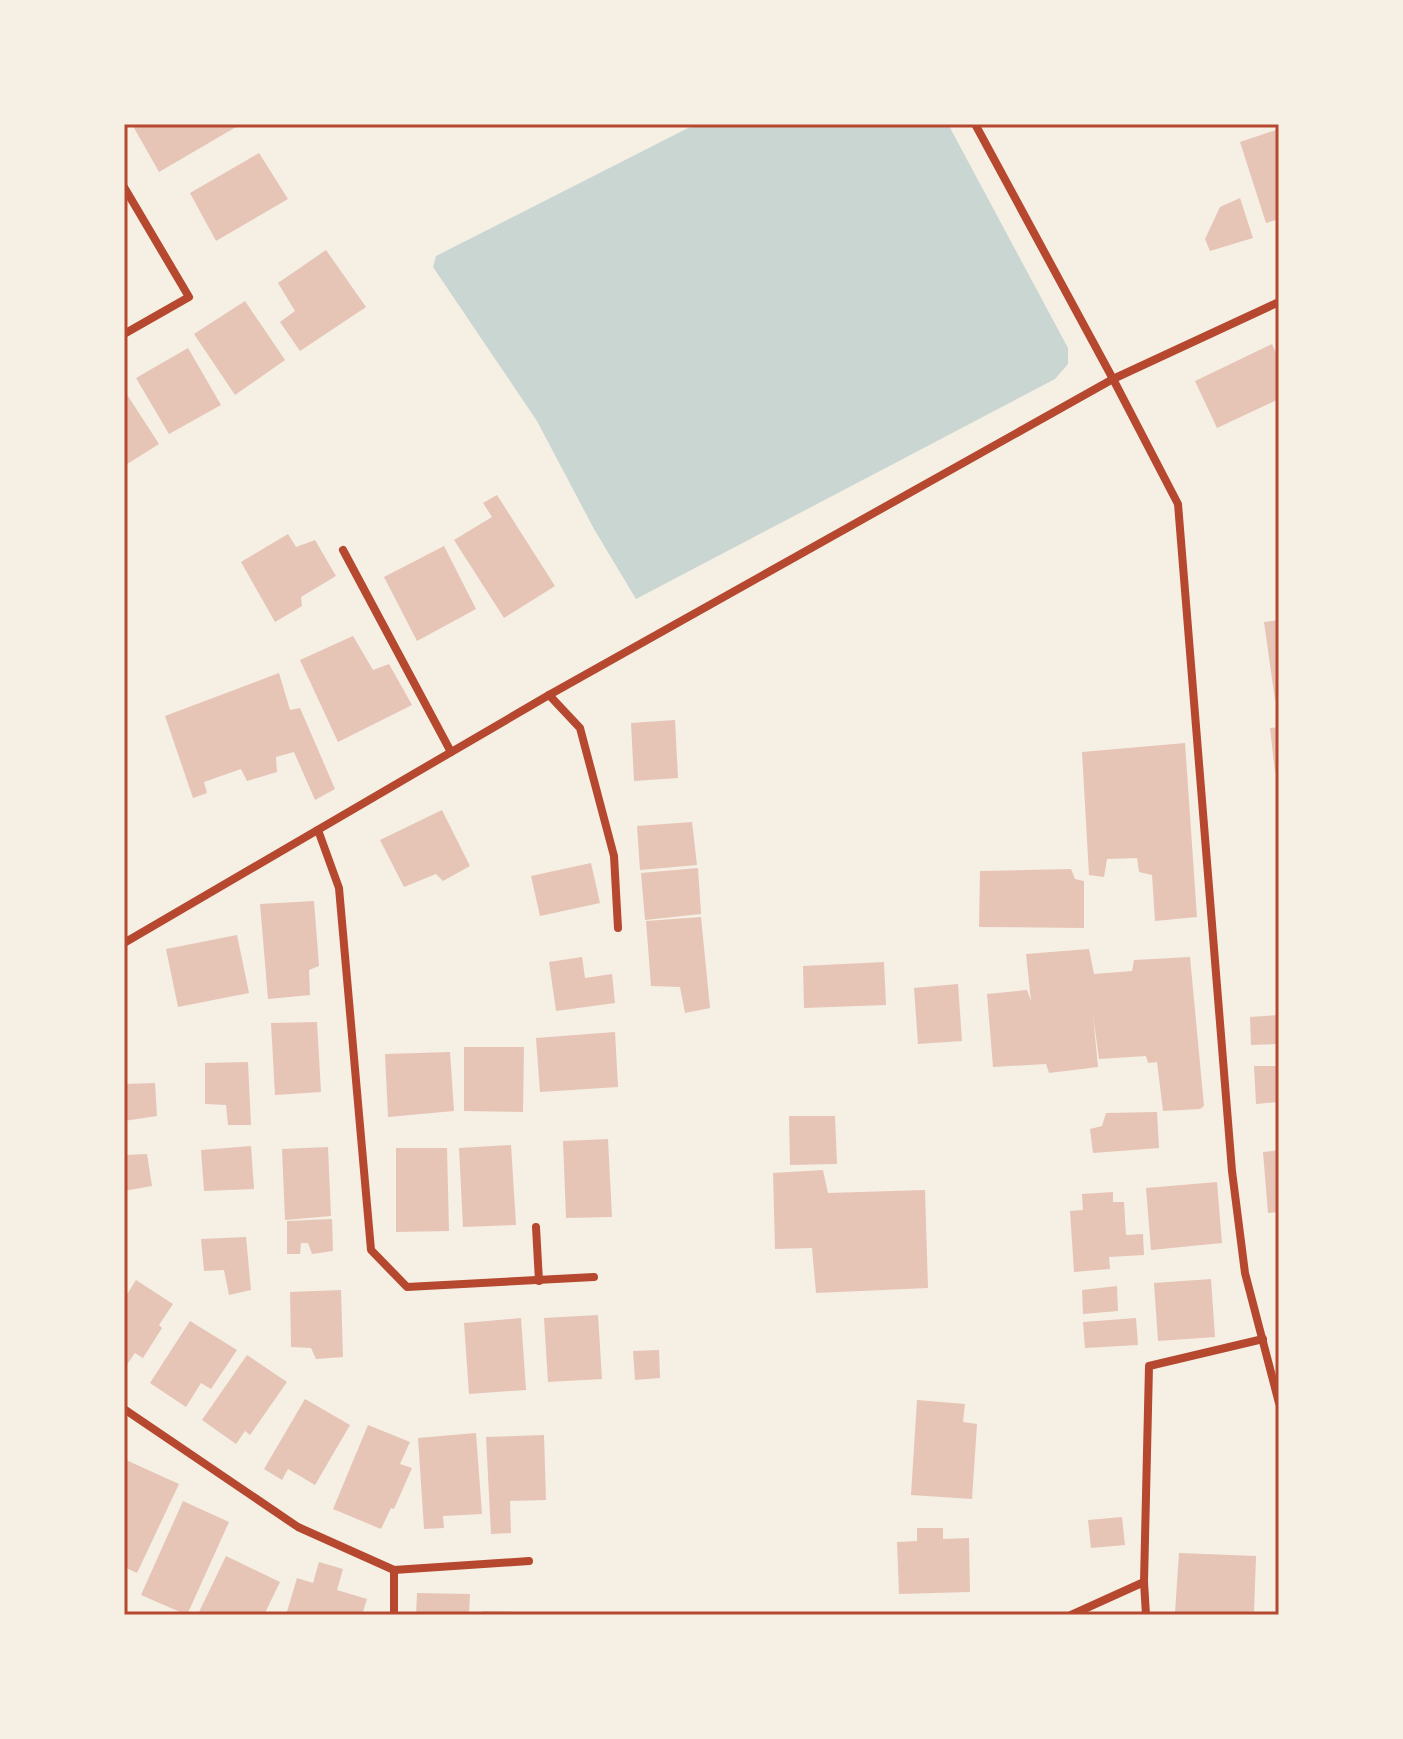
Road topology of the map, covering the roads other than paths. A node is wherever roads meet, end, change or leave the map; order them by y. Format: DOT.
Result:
graph roads {
  1 [pos="975,124"];
  2 [pos="124,187"];
  3 [pos="1279,302"];
  4 [pos="124,334"];
  5 [pos="1113,379"];
  6 [pos="343,550"];
  7 [pos="549,695"];
  8 [pos="451,752"];
  9 [pos="318,830"];
  10 [pos="618,928"];
  11 [pos="124,943"];
  12 [pos="536,1227"];
  13 [pos="594,1277"];
  14 [pos="539,1281"];
  15 [pos="1263,1339"];
  16 [pos="1279,1403"];
  17 [pos="125,1412"];
  18 [pos="529,1561"];
  19 [pos="394,1570"];
  20 [pos="1144,1582"];
  21 [pos="394,1615"];
  22 [pos="1071,1615"];
  23 [pos="1146,1615"];
  1 -- 5 [label="street"];
  2 -- 4 [label="street"];
  3 -- 5 [label="street"];
  5 -- 7 [label="street"];
  5 -- 15 [label="street"];
  6 -- 8 [label="street"];
  7 -- 8 [label="street"];
  7 -- 10 [label="street"];
  8 -- 9 [label="street"];
  9 -- 11 [label="street"];
  9 -- 14 [label="street"];
  12 -- 14 [label="street"];
  13 -- 14 [label="street"];
  15 -- 16 [label="street"];
  15 -- 20 [label="street"];
  17 -- 19 [label="street"];
  18 -- 19 [label="street"];
  19 -- 21 [label="street"];
  20 -- 22 [label="street"];
  20 -- 23 [label="street"];
}
